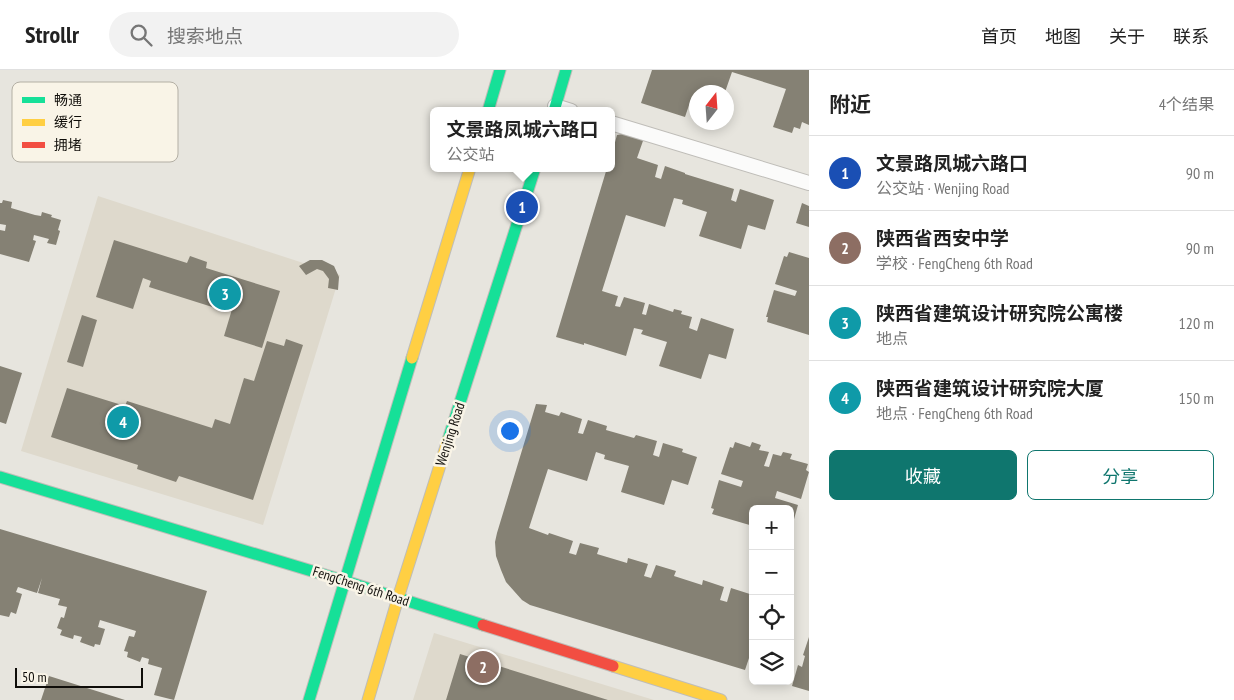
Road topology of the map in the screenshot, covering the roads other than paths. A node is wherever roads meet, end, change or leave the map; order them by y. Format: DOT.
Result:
graph roads {
  1 [pos="500,70"];
  2 [pos="566,70"];
  3 [pos="489,107"];
  4 [pos="554,107"];
  5 [pos="615,124"];
  6 [pos="469,172"];
  7 [pos="533,172"];
  8 [pos="809,183"];
  9 [pos="0,477"];
  10 [pos="345,580"];
  11 [pos="398,598"];
  12 [pos="309,700"];
  13 [pos="368,700"];
  14 [pos="721,700"];
  1 -- 3 [label="main road"];
  2 -- 4 [label="main road"];
  5 -- 8 [label="street"];
  6 -- 10 [label="main road"];
  7 -- 11 [label="main road, Wenjing Road"];
  9 -- 10 [label="main road, FengCheng 6th Road"];
  10 -- 11 [label="main road, FengCheng 6th Road"];
  10 -- 12 [label="main road"];
  11 -- 13 [label="main road, Wenjing Road"];
  11 -- 14 [label="main road, FengCheng 6th Road"];
}
